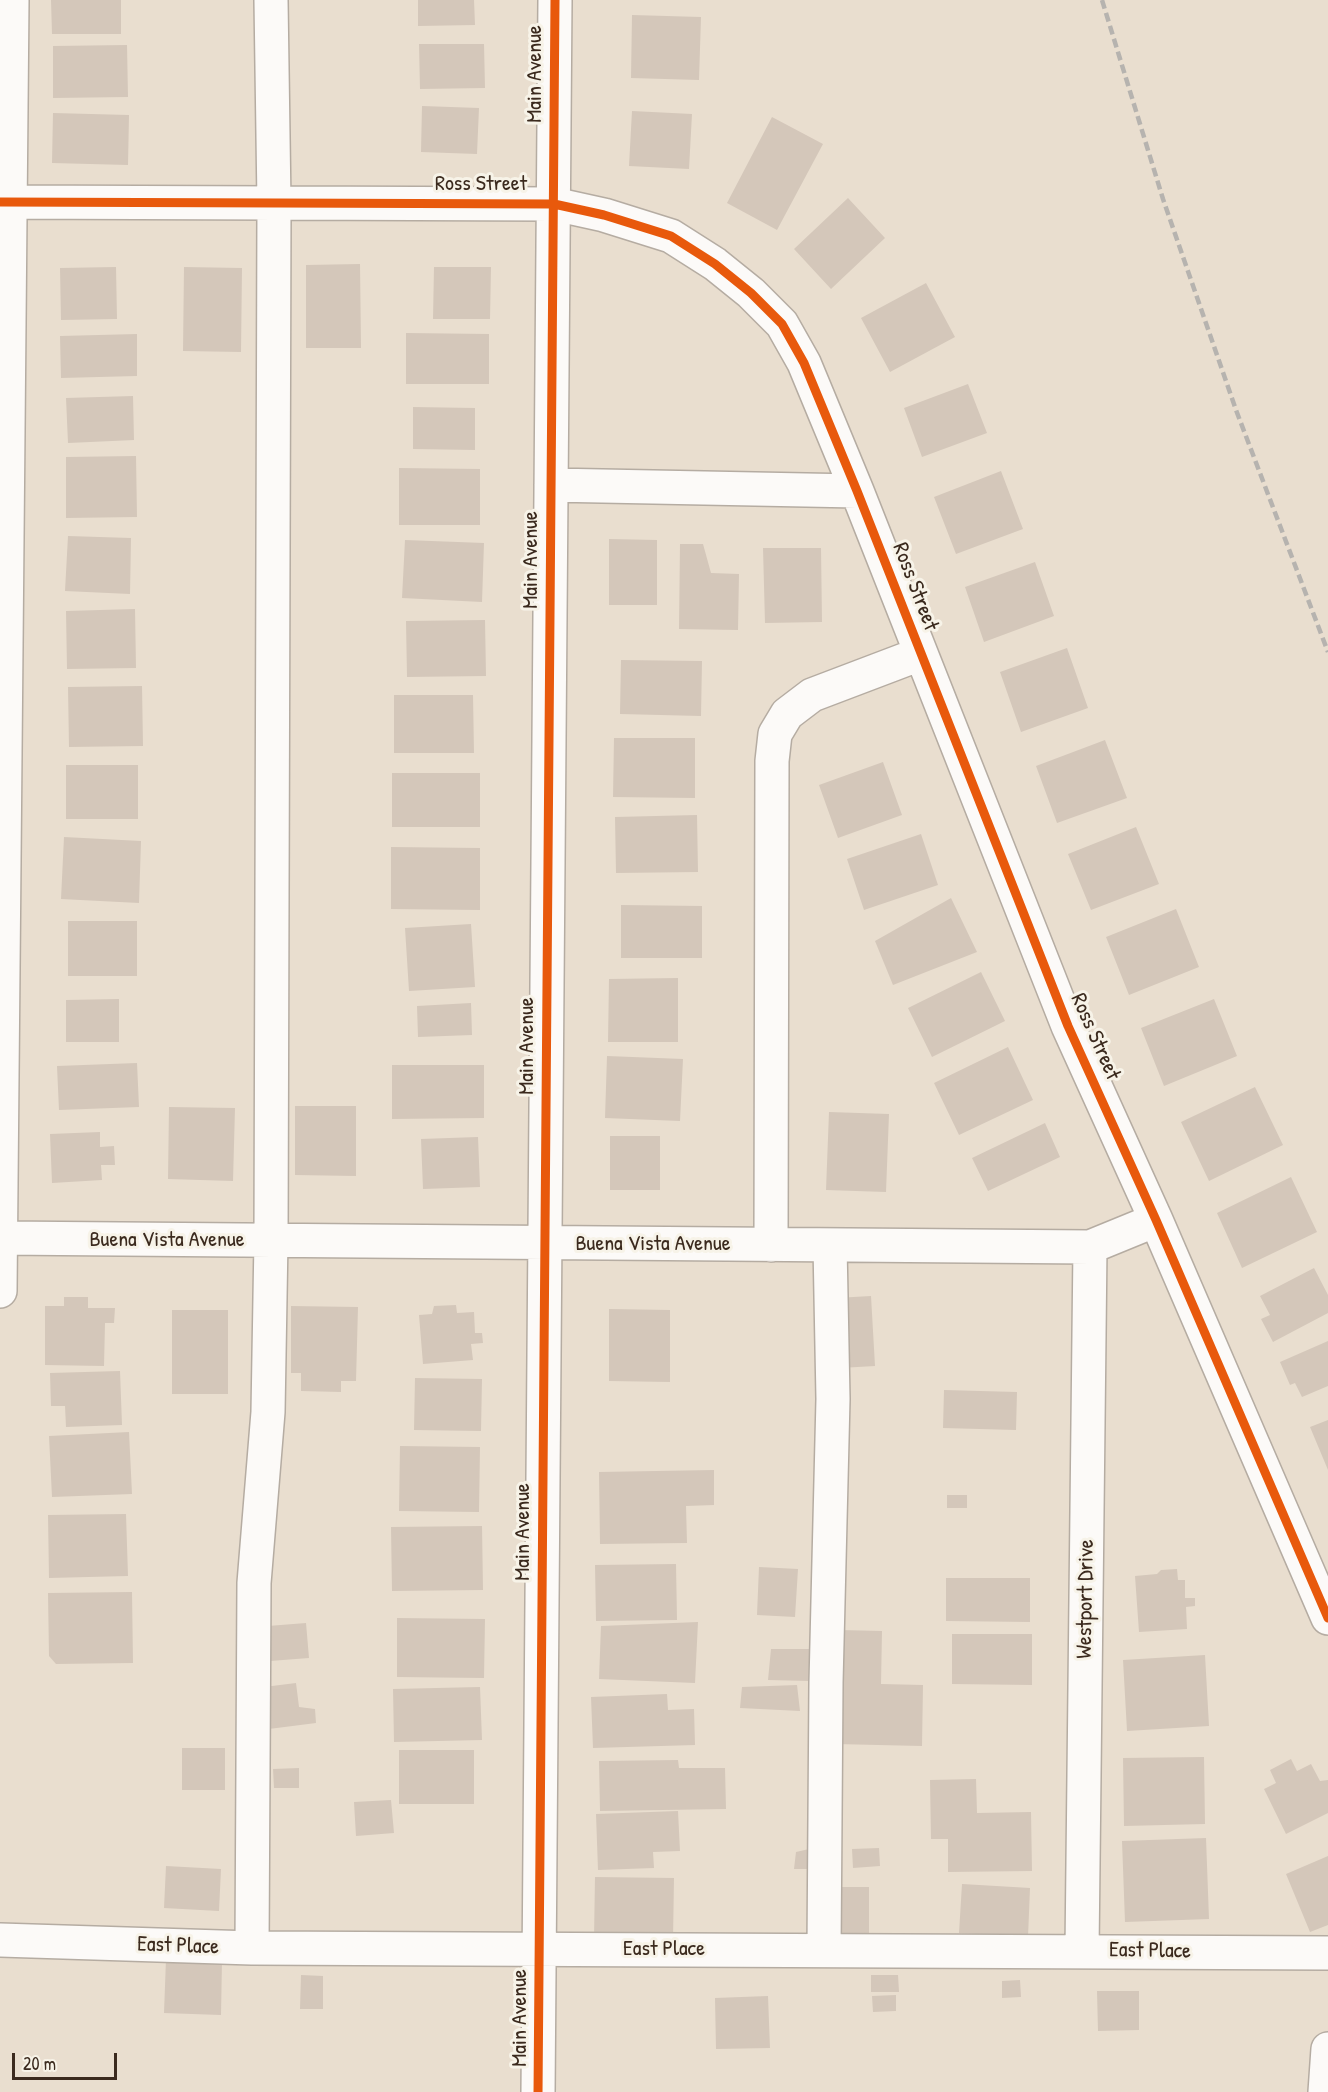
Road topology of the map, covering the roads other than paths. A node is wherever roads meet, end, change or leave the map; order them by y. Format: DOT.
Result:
graph roads {
  1 [pos="12,0"];
  2 [pos="271,0"];
  3 [pos="555,0"];
  4 [pos="5,202"];
  5 [pos="274,203"];
  6 [pos="554,204"];
  7 [pos="551,485"];
  8 [pos="857,491"];
  9 [pos="920,654"];
  10 [pos="1156,1220"];
  11 [pos="0,1238"];
  12 [pos="271,1240"];
  13 [pos="545,1243"];
  14 [pos="771,1245"];
  15 [pos="830,1245"];
  16 [pos="1089,1247"];
  17 [pos="0,1291"];
  18 [pos="1328,1618"];
  19 [pos="0,1940"];
  20 [pos="252,1948"];
  21 [pos="540,1949"];
  22 [pos="825,1950"];
  23 [pos="1082,1950"];
  24 [pos="1328,1953"];
  25 [pos="1328,2049"];
  26 [pos="538,2092"];
  27 [pos="1325,2092"];
  1 -- 4 [label="street"];
  2 -- 5 [label="street"];
  3 -- 6 [label="street, Main Avenue"];
  4 -- 5 [label="street, Ross Street"];
  4 -- 11 [label="street"];
  5 -- 6 [label="street, Ross Street"];
  5 -- 12 [label="street"];
  6 -- 7 [label="street, Main Avenue"];
  6 -- 8 [label="street, Ross Street"];
  7 -- 8 [label="street"];
  7 -- 13 [label="street, Main Avenue"];
  8 -- 9 [label="street, Ross Street"];
  9 -- 10 [label="street, Ross Street"];
  9 -- 14 [label="street"];
  10 -- 16 [label="street, Buena Vista Avenue"];
  10 -- 18 [label="street, Ross Street"];
  11 -- 12 [label="street, Buena Vista Avenue"];
  11 -- 17 [label="street"];
  12 -- 13 [label="street, Buena Vista Avenue"];
  12 -- 20 [label="street"];
  13 -- 14 [label="street, Buena Vista Avenue"];
  13 -- 21 [label="street, Main Avenue"];
  14 -- 15 [label="street, Buena Vista Avenue"];
  15 -- 16 [label="street, Buena Vista Avenue"];
  15 -- 22 [label="street"];
  16 -- 23 [label="street, Westport Drive"];
  19 -- 20 [label="street, East Place"];
  20 -- 21 [label="street, East Place"];
  21 -- 22 [label="street, East Place"];
  21 -- 26 [label="street, Main Avenue"];
  22 -- 23 [label="street, East Place"];
  23 -- 24 [label="street, East Place"];
  25 -- 27 [label="street"];
}
